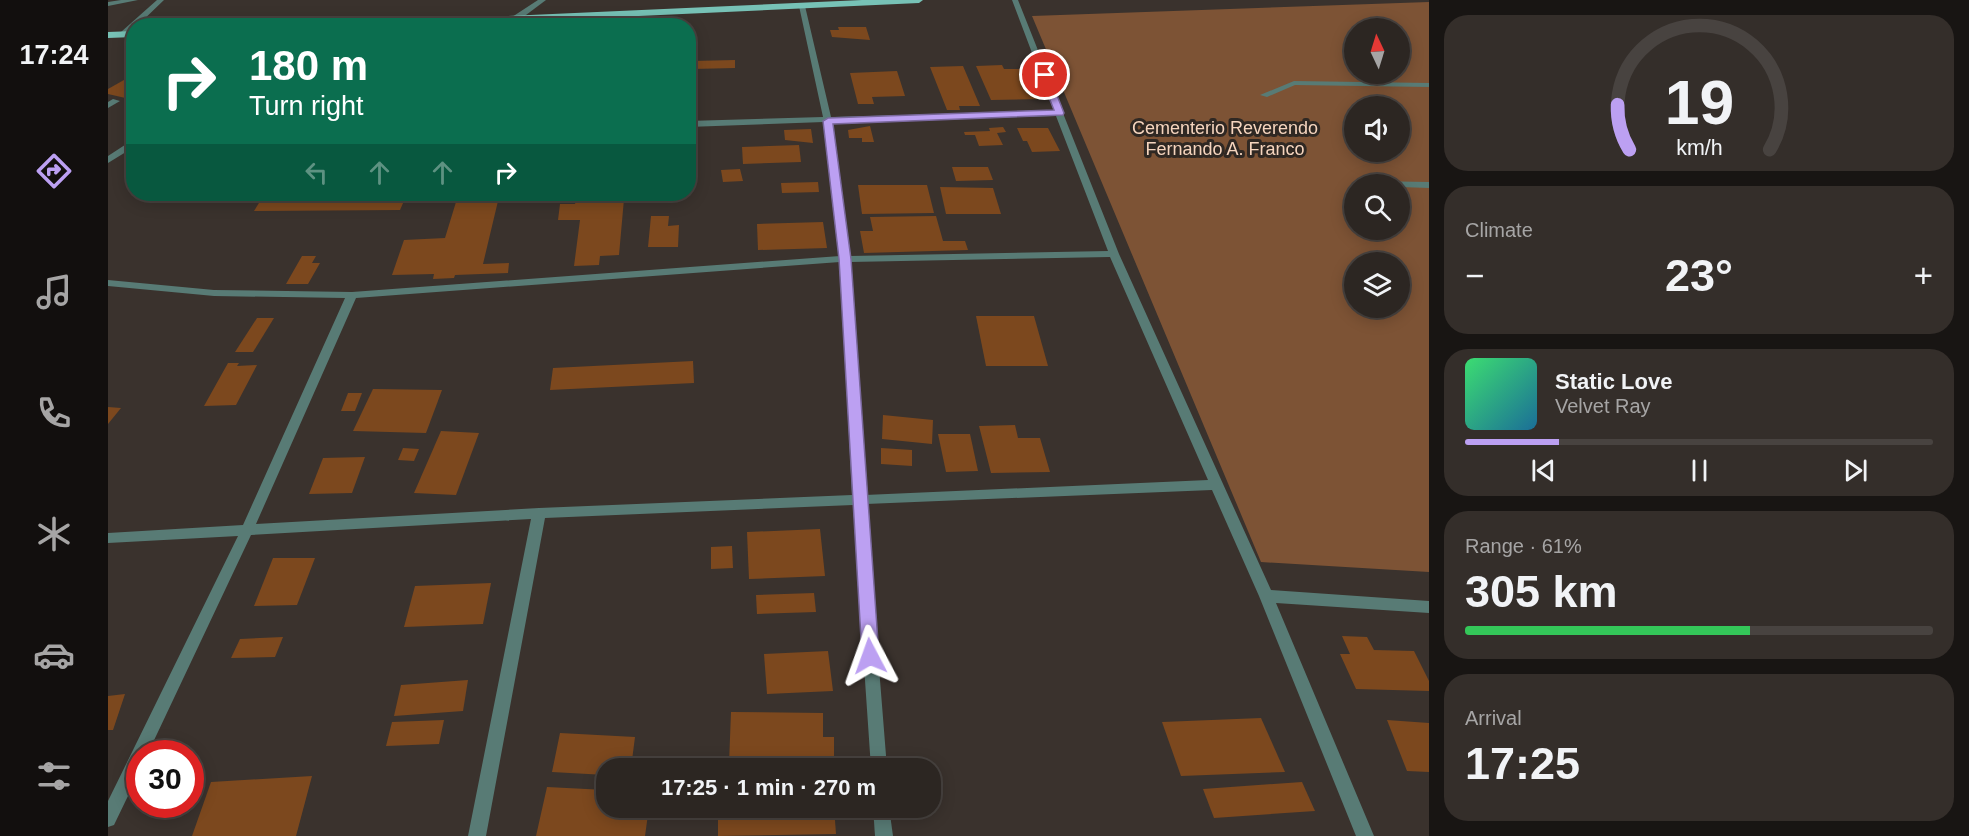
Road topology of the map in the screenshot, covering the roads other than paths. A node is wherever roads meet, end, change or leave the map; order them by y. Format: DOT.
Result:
graph roads {
  1 [pos="135,0"];
  2 [pos="161,0"];
  3 [pos="543,0"];
  4 [pos="919,0"];
  5 [pos="1015,0"];
  6 [pos="108,4"];
  7 [pos="802,6"];
  8 [pos="629,14"];
  9 [pos="144,18"];
  10 [pos="516,18"];
  11 [pos="538,18"];
  12 [pos="628,18"];
  13 [pos="126,34"];
  14 [pos="108,35"];
  15 [pos="1429,85"];
  16 [pos="1264,95"];
  17 [pos="1060,113"];
  18 [pos="828,121"];
  19 [pos="696,124"];
  20 [pos="126,148"];
  21 [pos="108,160"];
  22 [pos="1410,185"];
  23 [pos="1429,185"];
  24 [pos="1114,254"];
  25 [pos="845,259"];
  26 [pos="108,283"];
  27 [pos="352,295"];
  28 [pos="1216,485"];
  29 [pos="858,499"];
  30 [pos="539,513"];
  31 [pos="247,530"];
  32 [pos="108,538"];
  33 [pos="1266,596"];
  34 [pos="1429,607"];
  35 [pos="146,740"];
  36 [pos="878,758"];
  37 [pos="126,782"];
  38 [pos="882,818"];
  39 [pos="108,819"];
  40 [pos="477,836"];
  41 [pos="884,836"];
  42 [pos="1365,836"];
  1 -- 6 [label="street"];
  2 -- 9 [label="street"];
  3 -- 10 [label="street"];
  4 -- 7 [label="main road"];
  5 -- 17 [label="street"];
  7 -- 8 [label="main road"];
  7 -- 18 [label="street"];
  8 -- 11 [label="main road"];
  8 -- 12 [label="street"];
  13 -- 14 [label="main road"];
  15 -- 16 [label="street"];
  17 -- 18 [label="street"];
  17 -- 24 [label="street"];
  18 -- 19 [label="street"];
  18 -- 25 [label="street"];
  20 -- 21 [label="street"];
  22 -- 23 [label="street"];
  24 -- 25 [label="street"];
  24 -- 28 [label="street"];
  25 -- 27 [label="street"];
  25 -- 29 [label="street"];
  26 -- 27 [label="street"];
  27 -- 31 [label="street"];
  28 -- 29 [label="street"];
  28 -- 33 [label="street"];
  29 -- 30 [label="street"];
  29 -- 36 [label="street"];
  30 -- 31 [label="street"];
  30 -- 40 [label="street"];
  31 -- 32 [label="street"];
  31 -- 35 [label="street"];
  33 -- 34 [label="street"];
  33 -- 42 [label="street"];
  37 -- 39 [label="street"];
  38 -- 41 [label="street"];
}
